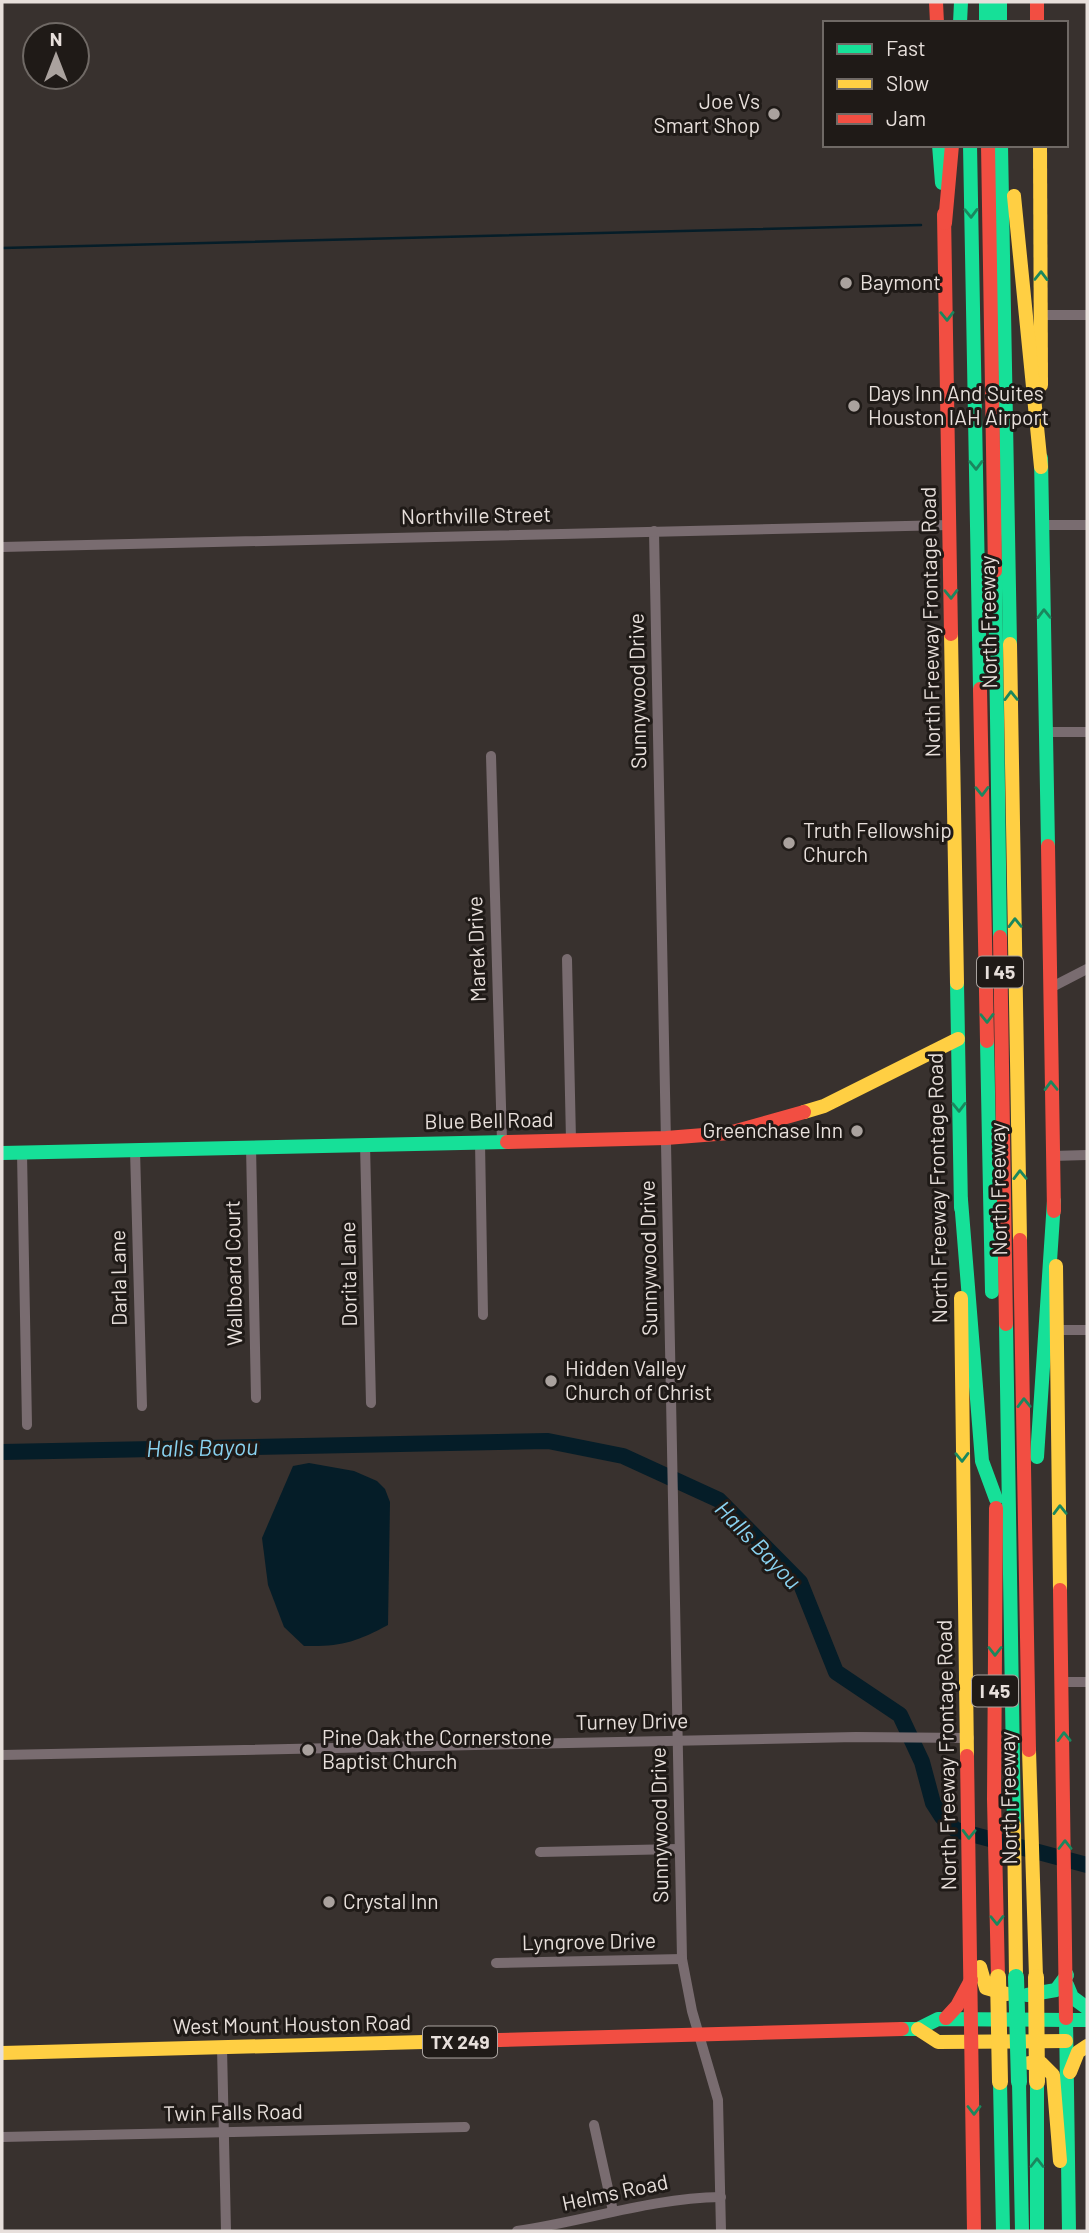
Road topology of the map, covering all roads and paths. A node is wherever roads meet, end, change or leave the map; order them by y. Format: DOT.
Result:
graph roads {
  1 [pos="936,2"];
  2 [pos="961,2"];
  3 [pos="967,2"];
  4 [pos="986,2"];
  5 [pos="1000,2"];
  6 [pos="1037,2"];
  7 [pos="937,21"];
  8 [pos="960,21"];
  9 [pos="968,21"];
  10 [pos="986,21"];
  11 [pos="1000,21"];
  12 [pos="1037,21"];
  13 [pos="939,147"];
  14 [pos="952,147"];
  15 [pos="970,147"];
  16 [pos="988,147"];
  17 [pos="1001,147"];
  18 [pos="1040,147"];
  19 [pos="1002,165"];
  20 [pos="945,223"];
  21 [pos="1040,315"];
  22 [pos="1087,315"];
  23 [pos="1041,467"];
  24 [pos="1042,525"];
  25 [pos="1087,525"];
  26 [pos="950,526"];
  27 [pos="654,531"];
  28 [pos="2,547"];
  29 [pos="1046,732"];
  30 [pos="1087,732"];
  31 [pos="491,756"];
  32 [pos="567,960"];
  33 [pos="1087,969"];
  34 [pos="1050,988"];
  35 [pos="958,1039"];
  36 [pos="666,1138"];
  37 [pos="571,1140"];
  38 [pos="502,1141"];
  39 [pos="480,1142"];
  40 [pos="365,1144"];
  41 [pos="251,1146"];
  42 [pos="135,1150"];
  43 [pos="2,1153"];
  44 [pos="22,1153"];
  45 [pos="1087,1155"];
  46 [pos="1052,1156"];
  47 [pos="961,1200"];
  48 [pos="1054,1201"];
  49 [pos="483,1315"];
  50 [pos="1058,1330"];
  51 [pos="1087,1330"];
  52 [pos="256,1398"];
  53 [pos="371,1403"];
  54 [pos="142,1406"];
  55 [pos="27,1425"];
  56 [pos="996,1499"];
  57 [pos="1026,1520"];
  58 [pos="1063,1682"];
  59 [pos="1087,1682"];
  60 [pos="969,1738"];
  61 [pos="678,1740"];
  62 [pos="2,1755"];
  63 [pos="1021,1799"];
  64 [pos="678,1849"];
  65 [pos="540,1852"];
  66 [pos="969,1866"];
  67 [pos="682,1959"];
  68 [pos="496,1963"];
  69 [pos="972,1979"];
  70 [pos="1067,1979"];
  71 [pos="1087,2008"];
  72 [pos="972,2017"];
  73 [pos="946,2018"];
  74 [pos="1066,2020"];
  75 [pos="1087,2020"];
  76 [pos="918,2029"];
  77 [pos="701,2037"];
  78 [pos="1087,2038"];
  79 [pos="1066,2041"];
  80 [pos="973,2042"];
  81 [pos="1087,2046"];
  82 [pos="222,2047"];
  83 [pos="2,2053"];
  84 [pos="1066,2080"];
  85 [pos="974,2082"];
  86 [pos="594,2125"];
  87 [pos="465,2127"];
  88 [pos="224,2133"];
  89 [pos="2,2137"];
  90 [pos="721,2197"];
  91 [pos="613,2211"];
  92 [pos="1068,2211"];
  93 [pos="226,2231"];
  94 [pos="517,2231"];
  95 [pos="721,2231"];
  96 [pos="974,2231"];
  97 [pos="1003,2231"];
  98 [pos="1022,2231"];
  99 [pos="1037,2231"];
  100 [pos="1069,2231"];
  1 -- 7 [label="main road"];
  2 -- 8 [label="main road"];
  3 -- 9 [label="main road"];
  4 -- 10 [label="main road"];
  5 -- 11 [label="main road"];
  6 -- 12 [label="main road"];
  13 -- 20 [label="main road, North Freeway Frontage Road"];
  14 -- 20 [label="main road"];
  15 -- 56 [label="main road, North Freeway / I 45, one-way"];
  16 -- 63 [label="main road, North Freeway / I 45"];
  17 -- 19 [label="main road, North Freeway / I 45"];
  21 -- 18 [label="main road, one-way"];
  19 -- 23 [label="main road"];
  57 -- 19 [label="main road, North Freeway / I 45, one-way"];
  20 -- 26 [label="main road, North Freeway Frontage Road, one-way"];
  21 -- 22 [label="street"];
  21 -- 23 [label="main road"];
  23 -- 24 [label="main road"];
  24 -- 25 [label="street"];
  29 -- 24 [label="main road, one-way"];
  26 -- 27 [label="street, Northville Street"];
  26 -- 35 [label="main road, North Freeway Frontage Road, one-way"];
  27 -- 28 [label="street, Northville Street"];
  27 -- 36 [label="street, Sunnywood Drive"];
  29 -- 30 [label="street"];
  29 -- 34 [label="main road"];
  31 -- 38 [label="street, Marek Drive"];
  32 -- 37 [label="street"];
  33 -- 34 [label="street"];
  46 -- 34 [label="main road, one-way"];
  35 -- 36 [label="main road, Blue Bell Road"];
  35 -- 47 [label="main road, North Freeway Frontage Road, one-way"];
  36 -- 37 [label="main road, Blue Bell Road"];
  36 -- 61 [label="street, Sunnywood Drive"];
  37 -- 38 [label="main road, Blue Bell Road"];
  38 -- 39 [label="main road, Blue Bell Road"];
  39 -- 40 [label="main road, Blue Bell Road"];
  39 -- 49 [label="street"];
  40 -- 41 [label="main road, Blue Bell Road"];
  40 -- 53 [label="street, Dorita Lane"];
  41 -- 42 [label="main road, Blue Bell Road"];
  41 -- 52 [label="street, Wallboard Court"];
  42 -- 44 [label="main road, Blue Bell Road"];
  42 -- 54 [label="street, Darla Lane"];
  43 -- 44 [label="main road, Blue Bell Road"];
  44 -- 55 [label="street"];
  45 -- 46 [label="street"];
  46 -- 48 [label="main road"];
  47 -- 56 [label="main road"];
  47 -- 60 [label="main road, North Freeway Frontage Road, one-way"];
  48 -- 50 [label="main road"];
  48 -- 57 [label="main road"];
  50 -- 51 [label="street"];
  58 -- 50 [label="main road, one-way"];
  56 -- 97 [label="main road, North Freeway / I 45, one-way, bridge"];
  57 -- 63 [label="main road, North Freeway / I 45"];
  58 -- 59 [label="street"];
  70 -- 58 [label="main road, one-way"];
  60 -- 61 [label="street, Turney Drive"];
  60 -- 66 [label="main road, North Freeway Frontage Road, one-way"];
  61 -- 62 [label="street, Turney Drive"];
  61 -- 64 [label="street, Sunnywood Drive"];
  63 -- 98 [label="main road, North Freeway / I 45, bridge"];
  99 -- 63 [label="main road, North Freeway / I 45, one-way, bridge"];
  64 -- 65 [label="street"];
  64 -- 67 [label="street, Sunnywood Drive"];
  66 -- 69 [label="main road, North Freeway Frontage Road"];
  66 -- 70 [label="main road"];
  67 -- 68 [label="street, Lyngrove Drive"];
  67 -- 77 [label="street, Sunnywood Drive"];
  69 -- 72 [label="main road, North Freeway Frontage Road"];
  69 -- 73 [label="main road"];
  70 -- 71 [label="main road"];
  70 -- 74 [label="main road"];
  72 -- 73 [label="main road, West Mount Houston Road / TX 249"];
  72 -- 74 [label="main road, West Mount Houston Road / TX 249"];
  72 -- 80 [label="main road, North Freeway Frontage Road"];
  73 -- 76 [label="main road, West Mount Houston Road / TX 249"];
  74 -- 75 [label="main road, West Mount Houston Road"];
  74 -- 79 [label="main road"];
  76 -- 77 [label="main road, West Mount Houston Road / TX 249"];
  76 -- 80 [label="main road, West Mount Houston Road / TX 249"];
  77 -- 82 [label="main road, West Mount Houston Road / TX 249"];
  77 -- 90 [label="street, Sunnywood Drive"];
  78 -- 79 [label="main road, West Mount Houston Road"];
  79 -- 80 [label="main road, West Mount Houston Road / TX 249"];
  79 -- 84 [label="main road"];
  80 -- 85 [label="main road, North Freeway Frontage Road"];
  81 -- 84 [label="main road"];
  82 -- 83 [label="main road, West Mount Houston Road / TX 249"];
  82 -- 88 [label="street"];
  84 -- 92 [label="main road"];
  85 -- 92 [label="main road"];
  85 -- 96 [label="main road, North Freeway Frontage Road, one-way"];
  86 -- 91 [label="street"];
  87 -- 88 [label="street, Twin Falls Road"];
  88 -- 89 [label="street, Twin Falls Road"];
  88 -- 93 [label="street"];
  90 -- 91 [label="street, Helms Road"];
  90 -- 95 [label="street, Sunnywood Drive"];
  91 -- 94 [label="street, Helms Road"];
  92 -- 100 [label="main road"];
}
